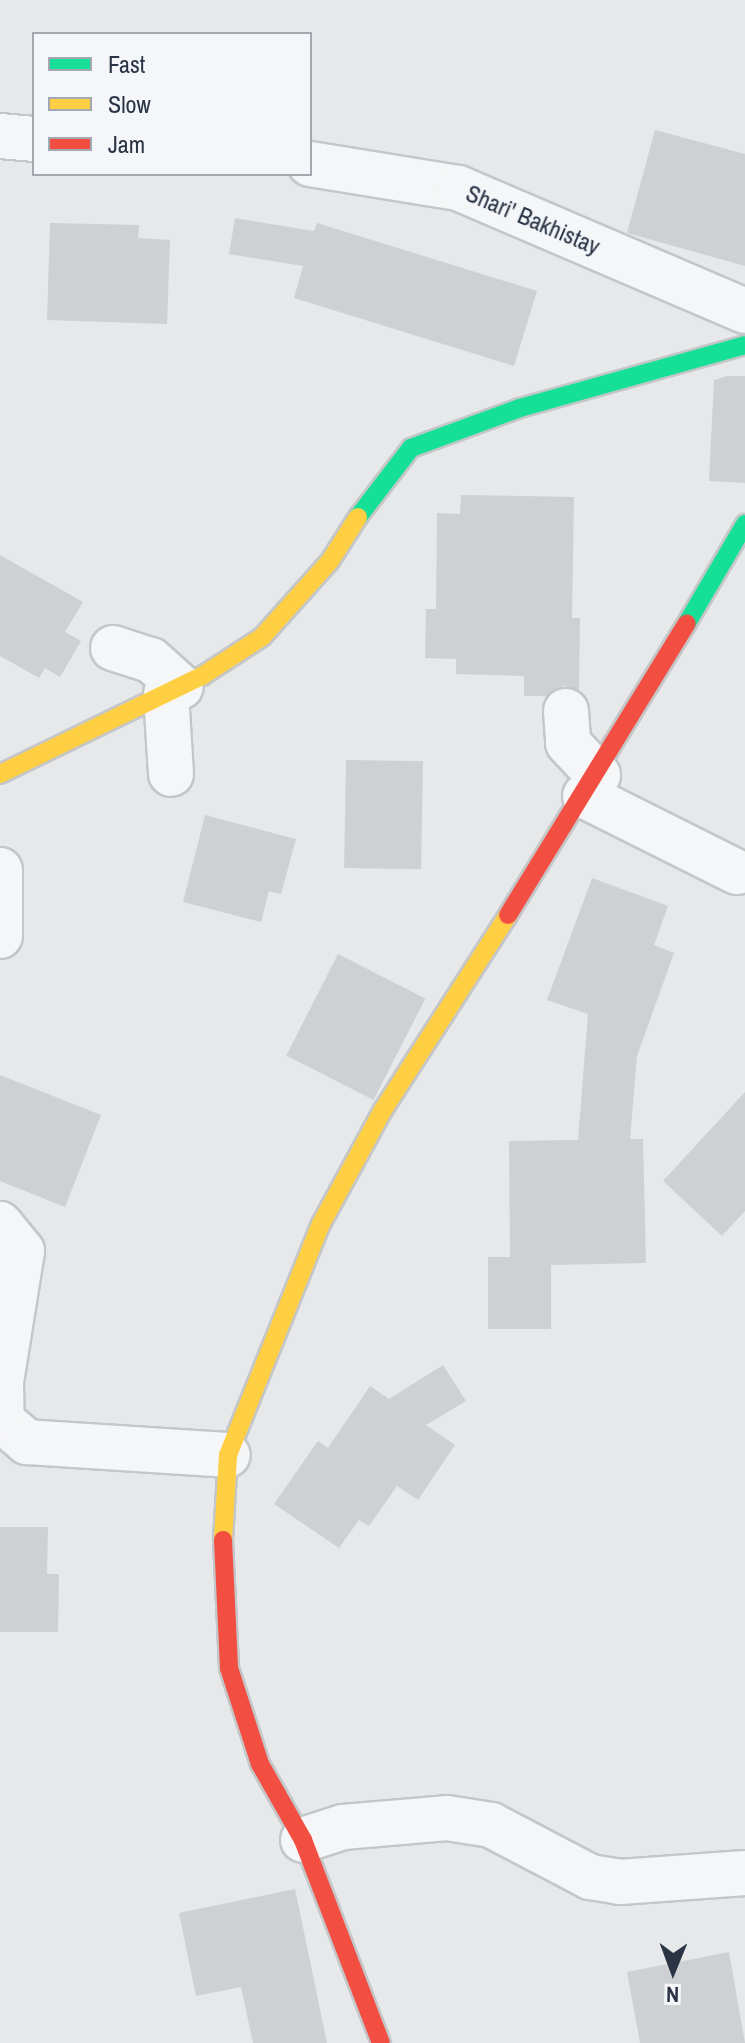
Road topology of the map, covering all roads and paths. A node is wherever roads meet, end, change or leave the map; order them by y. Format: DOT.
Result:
graph roads {
  1 [pos="0,136"];
  2 [pos="32,139"];
  3 [pos="312,164"];
  4 [pos="745,311"];
  5 [pos="745,345"];
  6 [pos="745,524"];
  7 [pos="113,648"];
  8 [pos="173,691"];
  9 [pos="566,711"];
  10 [pos="0,774"];
  11 [pos="171,774"];
  12 [pos="592,786"];
  13 [pos="0,870"];
  14 [pos="737,872"];
  15 [pos="0,936"];
  16 [pos="0,1224"];
  17 [pos="228,1455"];
  18 [pos="303,1840"];
  19 [pos="745,1873"];
  20 [pos="381,2043"];
  1 -- 2 [label="street"];
  3 -- 4 [label="street, Shari' Bakhistay"];
  5 -- 8 [label="street"];
  6 -- 12 [label="street"];
  7 -- 8 [label="street"];
  8 -- 10 [label="street"];
  8 -- 11 [label="street"];
  9 -- 12 [label="street"];
  12 -- 14 [label="street"];
  12 -- 17 [label="street"];
  13 -- 15 [label="street"];
  16 -- 17 [label="street"];
  17 -- 18 [label="street"];
  18 -- 19 [label="street"];
  18 -- 20 [label="street"];
}
